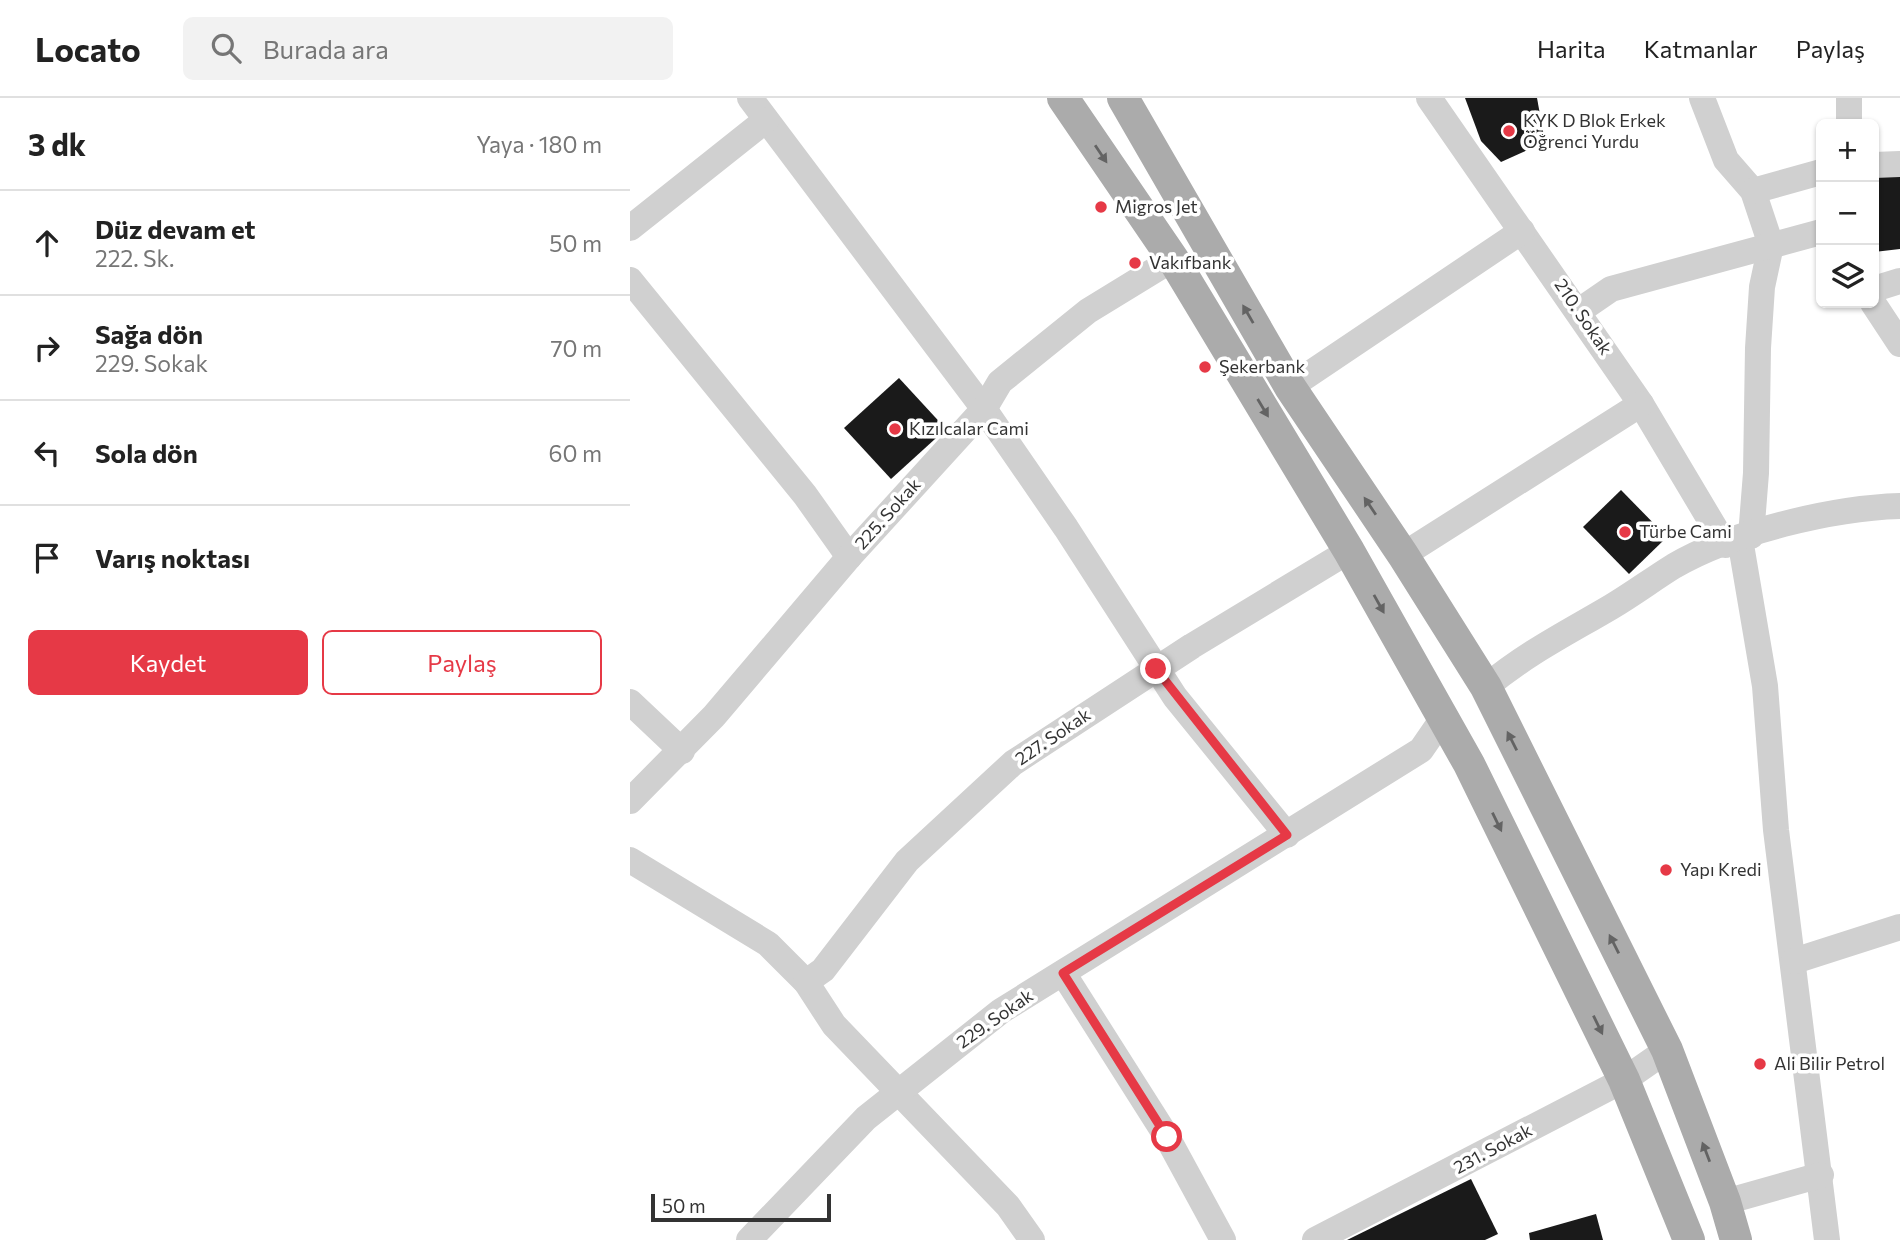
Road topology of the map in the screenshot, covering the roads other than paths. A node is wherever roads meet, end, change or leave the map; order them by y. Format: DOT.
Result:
graph roads {
  1 [pos="1063,98"];
  2 [pos="1124,98"];
  3 [pos="1429,98"];
  4 [pos="1702,98"];
  5 [pos="1849,98"];
  6 [pos="760,111"];
  7 [pos="1849,119"];
  8 [pos="1900,164"];
  9 [pos="1879,165"];
  10 [pos="1816,177"];
  11 [pos="1753,191"];
  12 [pos="630,219"];
  13 [pos="630,228"];
  14 [pos="1522,231"];
  15 [pos="1816,233"];
  16 [pos="1770,245"];
  17 [pos="1173,260"];
  18 [pos="630,280"];
  19 [pos="1900,281"];
  20 [pos="1879,287"];
  21 [pos="1876,308"];
  22 [pos="1579,311"];
  23 [pos="1900,344"];
  24 [pos="1290,387"];
  25 [pos="1641,404"];
  26 [pos="984,409"];
  27 [pos="1900,506"];
  28 [pos="1739,540"];
  29 [pos="1349,551"];
  30 [pos="1403,555"];
  31 [pos="849,557"];
  32 [pos="1156,669"];
  33 [pos="1486,687"];
  34 [pos="630,702"];
  35 [pos="1443,718"];
  36 [pos="682,751"];
  37 [pos="630,801"];
  38 [pos="1287,835"];
  39 [pos="630,860"];
  40 [pos="1900,927"];
  41 [pos="1794,961"];
  42 [pos="1063,973"];
  43 [pos="806,982"];
  44 [pos="1667,1050"];
  45 [pos="1625,1080"];
  46 [pos="897,1093"];
  47 [pos="1821,1175"];
  48 [pos="1725,1202"];
  49 [pos="749,1240"];
  50 [pos="1032,1240"];
  51 [pos="1223,1240"];
  52 [pos="1315,1240"];
  53 [pos="1689,1240"];
  54 [pos="1736,1240"];
  55 [pos="1827,1240"];
  1 -- 17 [label="main road, one-way"];
  24 -- 2 [label="main road, one-way"];
  3 -- 14 [label="street, 210. Sokak"];
  4 -- 11 [label="street"];
  5 -- 7 [label="street"];
  6 -- 12 [label="street"];
  6 -- 13 [label="street"];
  6 -- 26 [label="street"];
  8 -- 9 [label="street"];
  10 -- 11 [label="street"];
  11 -- 16 [label="street"];
  14 -- 22 [label="street, 210. Sokak"];
  14 -- 24 [label="street"];
  15 -- 16 [label="street"];
  16 -- 22 [label="street"];
  16 -- 28 [label="street"];
  17 -- 26 [label="street, 225. Sokak"];
  17 -- 29 [label="main road, one-way"];
  18 -- 31 [label="street"];
  19 -- 20 [label="street"];
  21 -- 23 [label="street"];
  22 -- 25 [label="street, 210. Sokak"];
  30 -- 24 [label="main road, one-way"];
  25 -- 28 [label="street, 210. Sokak"];
  25 -- 30 [label="street"];
  26 -- 31 [label="street, 225. Sokak"];
  26 -- 32 [label="street"];
  27 -- 28 [label="street"];
  28 -- 33 [label="street"];
  28 -- 41 [label="street"];
  29 -- 32 [label="street, 227. Sokak"];
  29 -- 35 [label="main road, one-way"];
  30 -- 33 [label="main road"];
  31 -- 36 [label="street, 225. Sokak"];
  32 -- 38 [label="street"];
  32 -- 43 [label="street, 227. Sokak"];
  44 -- 33 [label="main road, one-way"];
  34 -- 36 [label="street"];
  35 -- 38 [label="street, 229. Sokak"];
  35 -- 45 [label="main road, one-way"];
  36 -- 37 [label="street, 225. Sokak"];
  38 -- 42 [label="street, 229. Sokak"];
  39 -- 43 [label="street"];
  40 -- 41 [label="street"];
  41 -- 47 [label="street"];
  42 -- 46 [label="street, 229. Sokak"];
  42 -- 51 [label="street"];
  43 -- 46 [label="street"];
  44 -- 45 [label="street, 231. Sokak"];
  48 -- 44 [label="main road, one-way"];
  45 -- 52 [label="street, 231. Sokak"];
  45 -- 53 [label="main road"];
  46 -- 49 [label="street, 229. Sokak"];
  46 -- 50 [label="street"];
  47 -- 48 [label="street"];
  47 -- 55 [label="street"];
  48 -- 54 [label="main road"];
}
